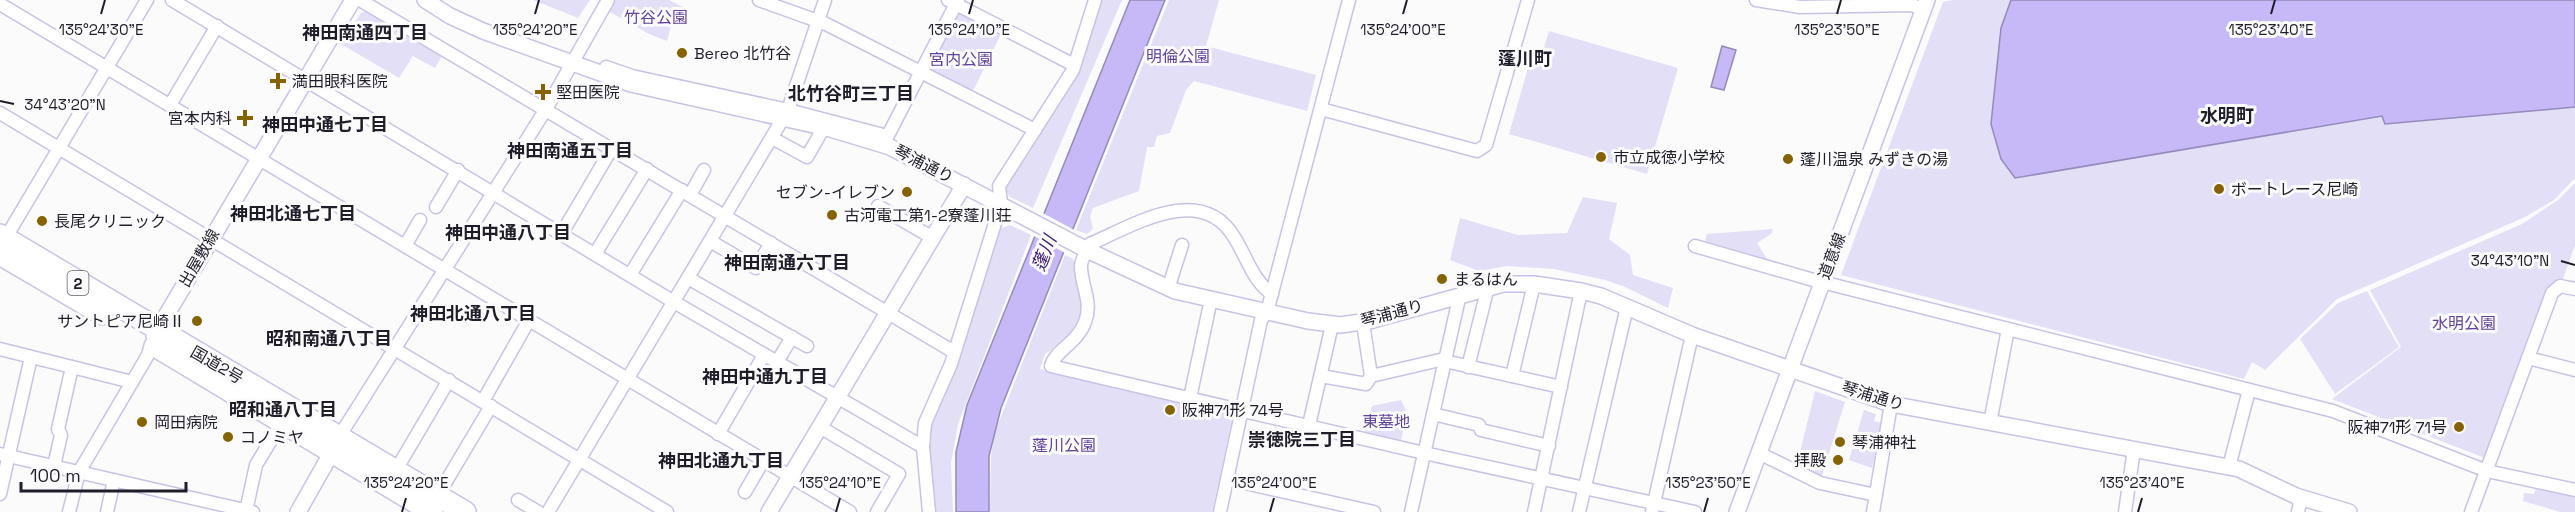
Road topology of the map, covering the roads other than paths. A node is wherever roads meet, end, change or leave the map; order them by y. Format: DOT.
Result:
graph roads {
  1 [pos="147,0"];
  2 [pos="172,0"];
  3 [pos="353,0"];
  4 [pos="360,0"];
  5 [pos="425,0"];
  6 [pos="608,0"];
  7 [pos="759,0"];
  8 [pos="825,0"];
  9 [pos="1095,0"];
  10 [pos="1349,0"];
  11 [pos="1528,0"];
  12 [pos="1756,0"];
  13 [pos="954,1"];
  14 [pos="0,4"];
  15 [pos="1925,4"];
  16 [pos="818,21"];
  17 [pos="217,27"];
  18 [pos="575,61"];
  19 [pos="1074,65"];
  20 [pos="107,68"];
  21 [pos="921,73"];
  22 [pos="304,79"];
  23 [pos="170,105"];
  24 [pos="546,109"];
  25 [pos="1321,109"];
  26 [pos="0,112"];
  27 [pos="786,114"];
  28 [pos="824,127"];
  29 [pos="1035,130"];
  30 [pos="772,138"];
  31 [pos="885,140"];
  32 [pos="59,147"];
  33 [pos="612,148"];
  34 [pos="258,159"];
  35 [pos="647,169"];
  36 [pos="458,170"];
  37 [pos="704,170"];
  38 [pos="964,185"];
  39 [pos="494,192"];
  40 [pos="686,192"];
  41 [pos="1001,204"];
  42 [pos="878,206"];
  43 [pos="436,207"];
  44 [pos="725,216"];
  45 [pos="420,220"];
  46 [pos="562,233"];
  47 [pos="211,238"];
  48 [pos="933,238"];
  49 [pos="710,241"];
  50 [pos="2,243"];
  51 [pos="771,243"];
  52 [pos="1182,244"];
  53 [pos="405,246"];
  54 [pos="1695,246"];
  55 [pos="1082,248"];
  56 [pos="596,254"];
  57 [pos="445,270"];
  58 [pos="630,275"];
  59 [pos="688,278"];
  60 [pos="1822,282"];
  61 [pos="1534,284"];
  62 [pos="1488,287"];
  63 [pos="1168,289"];
  64 [pos="2575,289"];
  65 [pos="1581,291"];
  66 [pos="1272,294"];
  67 [pos="1460,294"];
  68 [pos="1211,299"];
  69 [pos="674,302"];
  70 [pos="1627,307"];
  71 [pos="888,312"];
  72 [pos="1267,312"];
  73 [pos="529,320"];
  74 [pos="1363,323"];
  75 [pos="1332,325"];
  76 [pos="2008,329"];
  77 [pos="1692,335"];
  78 [pos="154,337"];
  79 [pos="792,337"];
  80 [pos="807,346"];
  81 [pos="394,347"];
  82 [pos="0,349"];
  83 [pos="954,352"];
  84 [pos="764,355"];
  85 [pos="31,357"];
  86 [pos="2528,358"];
  87 [pos="777,362"];
  88 [pos="1445,362"];
  89 [pos="72,367"];
  90 [pos="1468,367"];
  91 [pos="1790,369"];
  92 [pos="2575,370"];
  93 [pos="1321,376"];
  94 [pos="1371,376"];
  95 [pos="1512,376"];
  96 [pos="627,379"];
  97 [pos="448,380"];
  98 [pos="132,382"];
  99 [pos="1561,387"];
  100 [pos="2249,390"];
  101 [pos="838,397"];
  102 [pos="1190,398"];
  103 [pos="487,403"];
  104 [pos="1892,404"];
  105 [pos="1242,411"];
  106 [pos="1433,414"];
  107 [pos="282,422"];
  108 [pos="1990,423"];
  109 [pos="1309,425"];
  110 [pos="820,427"];
  111 [pos="718,434"];
  112 [pos="336,444"];
  113 [pos="1549,446"];
  114 [pos="923,447"];
  115 [pos="2134,449"];
  116 [pos="1424,453"];
  117 [pos="1759,453"];
  118 [pos="4,455"];
  119 [pos="579,459"];
  120 [pos="763,461"];
  121 [pos="54,466"];
  122 [pos="2229,467"];
  123 [pos="396,470"];
  124 [pos="2487,471"];
  125 [pos="79,472"];
  126 [pos="790,477"];
  127 [pos="1227,479"];
  128 [pos="1542,479"];
  129 [pos="114,480"];
  130 [pos="1584,489"];
  131 [pos="2575,490"];
  132 [pos="745,492"];
  133 [pos="0,494"];
  134 [pos="1876,495"];
  135 [pos="518,501"];
  136 [pos="435,504"];
  137 [pos="2300,505"];
  138 [pos="1653,508"];
  139 [pos="228,509"];
  140 [pos="249,511"];
  141 [pos="69,512"];
  142 [pos="107,512"];
  143 [pos="298,512"];
  144 [pos="465,512"];
  145 [pos="538,512"];
  146 [pos="548,512"];
  147 [pos="667,512"];
  148 [pos="769,512"];
  149 [pos="850,512"];
  150 [pos="877,512"];
  151 [pos="929,512"];
  152 [pos="1220,512"];
  153 [pos="1374,512"];
  154 [pos="1411,512"];
  155 [pos="1534,512"];
  156 [pos="1579,512"];
  157 [pos="1695,512"];
  158 [pos="1737,512"];
  159 [pos="1873,512"];
  160 [pos="2125,512"];
  161 [pos="2349,512"];
  162 [pos="2471,512"];
  1 -- 20 [label="street"];
  2 -- 17 [label="street"];
  3 -- 22 [label="street, 出屋敷線"];
  4 -- 24 [label="street"];
  5 -- 18 [label="street, 琴浦通り"];
  6 -- 18 [label="street"];
  7 -- 16 [label="street"];
  8 -- 16 [label="street"];
  9 -- 19 [label="street"];
  10 -- 25 [label="street"];
  11 -- 25 [label="street"];
  12 -- 15 [label="street"];
  13 -- 19 [label="street"];
  13 -- 21 [label="street"];
  14 -- 20 [label="street"];
  15 -- 60 [label="street, 道意線"];
  16 -- 21 [label="street"];
  16 -- 27 [label="street"];
  17 -- 22 [label="street"];
  17 -- 23 [label="street"];
  18 -- 24 [label="street"];
  18 -- 27 [label="street, 琴浦通り"];
  19 -- 29 [label="street"];
  20 -- 23 [label="street"];
  20 -- 32 [label="street"];
  21 -- 29 [label="street"];
  21 -- 31 [label="street"];
  22 -- 34 [label="street, 出屋敷線"];
  22 -- 36 [label="street"];
  23 -- 34 [label="street"];
  24 -- 33 [label="street"];
  24 -- 39 [label="street"];
  25 -- 66 [label="street"];
  26 -- 32 [label="street"];
  27 -- 28 [label="street, 琴浦通り"];
  27 -- 30 [label="street"];
  27 -- 31 [label="street"];
  28 -- 30 [label="street"];
  28 -- 31 [label="street, 琴浦通り"];
  29 -- 41 [label="street"];
  30 -- 44 [label="street"];
  31 -- 38 [label="street, 琴浦通り"];
  32 -- 47 [label="street"];
  32 -- 50 [label="street"];
  33 -- 35 [label="street"];
  33 -- 46 [label="street"];
  34 -- 47 [label="street, 出屋敷線"];
  34 -- 53 [label="street"];
  35 -- 40 [label="street"];
  35 -- 56 [label="street"];
  36 -- 39 [label="street"];
  36 -- 43 [label="street"];
  37 -- 40 [label="street"];
  38 -- 41 [label="street, 琴浦通り"];
  38 -- 48 [label="street"];
  39 -- 46 [label="street"];
  39 -- 57 [label="street"];
  40 -- 44 [label="street"];
  40 -- 58 [label="street"];
  41 -- 55 [label="street, 琴浦通り"];
  41 -- 83 [label="street"];
  42 -- 48 [label="street"];
  44 -- 49 [label="street"];
  44 -- 51 [label="street"];
  45 -- 53 [label="street"];
  46 -- 56 [label="street"];
  47 -- 78 [label="street, 出屋敷線"];
  47 -- 81 [label="street"];
  48 -- 71 [label="street"];
  49 -- 51 [label="street"];
  49 -- 59 [label="street"];
  50 -- 78 [label="highway, 国道2号 / 2"];
  51 -- 71 [label="street"];
  52 -- 63 [label="street"];
  53 -- 57 [label="street"];
  54 -- 60 [label="street"];
  55 -- 63 [label="street, 琴浦通り"];
  55 -- 66 [label="street"];
  55 -- 102 [label="street"];
  56 -- 58 [label="street"];
  57 -- 73 [label="street"];
  57 -- 81 [label="street"];
  58 -- 69 [label="street"];
  59 -- 69 [label="street"];
  59 -- 79 [label="street"];
  60 -- 76 [label="street"];
  60 -- 91 [label="street, 道意線"];
  61 -- 62 [label="street, 琴浦通り"];
  61 -- 65 [label="street, 琴浦通り"];
  61 -- 95 [label="street"];
  62 -- 67 [label="street, 琴浦通り"];
  62 -- 90 [label="street"];
  63 -- 68 [label="street, 琴浦通り"];
  64 -- 86 [label="street"];
  65 -- 70 [label="street, 琴浦通り"];
  65 -- 99 [label="street"];
  66 -- 72 [label="street"];
  67 -- 74 [label="street, 琴浦通り"];
  67 -- 88 [label="street"];
  68 -- 72 [label="street, 琴浦通り"];
  68 -- 102 [label="street"];
  69 -- 84 [label="street"];
  69 -- 96 [label="street"];
  70 -- 77 [label="street, 琴浦通り"];
  70 -- 130 [label="street"];
  71 -- 83 [label="street"];
  71 -- 101 [label="street"];
  72 -- 75 [label="street, 琴浦通り"];
  72 -- 105 [label="street"];
  73 -- 96 [label="street"];
  73 -- 103 [label="street"];
  74 -- 75 [label="street, 琴浦通り"];
  74 -- 94 [label="street"];
  75 -- 93 [label="street"];
  76 -- 100 [label="street"];
  76 -- 108 [label="street"];
  77 -- 91 [label="street, 琴浦通り"];
  77 -- 138 [label="street"];
  78 -- 98 [label="street"];
  78 -- 107 [label="highway, 国道2号 / 2"];
  78 -- 112 [label="highway, 国道2号 / 2"];
  79 -- 80 [label="street"];
  79 -- 87 [label="street"];
  81 -- 97 [label="street"];
  81 -- 112 [label="street"];
  82 -- 85 [label="street"];
  83 -- 114 [label="street"];
  84 -- 87 [label="street"];
  84 -- 111 [label="street"];
  85 -- 89 [label="street"];
  85 -- 118 [label="street"];
  86 -- 92 [label="street"];
  86 -- 124 [label="street"];
  87 -- 101 [label="street"];
  88 -- 90 [label="street"];
  88 -- 94 [label="street"];
  88 -- 106 [label="street"];
  89 -- 98 [label="street"];
  89 -- 121 [label="street"];
  90 -- 95 [label="street"];
  91 -- 104 [label="street, 琴浦通り"];
  91 -- 117 [label="street, 道意線"];
  93 -- 94 [label="street"];
  93 -- 109 [label="street"];
  95 -- 99 [label="street"];
  96 -- 111 [label="street"];
  96 -- 119 [label="street"];
  97 -- 103 [label="street"];
  97 -- 123 [label="street"];
  98 -- 125 [label="street"];
  99 -- 113 [label="street"];
  100 -- 122 [label="street"];
  100 -- 124 [label="street"];
  101 -- 110 [label="street"];
  101 -- 114 [label="street"];
  102 -- 105 [label="street"];
  103 -- 119 [label="street"];
  103 -- 136 [label="street"];
  104 -- 108 [label="street, 琴浦通り"];
  104 -- 134 [label="street"];
  105 -- 109 [label="street"];
  105 -- 127 [label="street"];
  106 -- 113 [label="street"];
  106 -- 116 [label="street"];
  107 -- 112 [label="highway, 国道2号 / 2"];
  107 -- 140 [label="street"];
  108 -- 115 [label="street, 琴浦通り"];
  109 -- 116 [label="street"];
  110 -- 126 [label="street"];
  110 -- 150 [label="street"];
  111 -- 120 [label="street"];
  112 -- 123 [label="highway, 国道2号 / 2"];
  112 -- 136 [label="highway, 国道2号 / 2"];
  112 -- 143 [label="street"];
  113 -- 128 [label="street"];
  114 -- 151 [label="street"];
  115 -- 122 [label="street, 琴浦通り"];
  115 -- 160 [label="street"];
  116 -- 128 [label="street"];
  116 -- 154 [label="street"];
  117 -- 134 [label="street"];
  117 -- 158 [label="street, 道意線"];
  118 -- 121 [label="street"];
  118 -- 133 [label="street"];
  119 -- 146 [label="street"];
  119 -- 147 [label="street"];
  120 -- 126 [label="street"];
  120 -- 132 [label="street"];
  121 -- 125 [label="street"];
  122 -- 137 [label="street, 琴浦通り"];
  123 -- 136 [label="highway, 国道2号 / 2"];
  124 -- 131 [label="street"];
  124 -- 162 [label="street"];
  125 -- 129 [label="street"];
  125 -- 141 [label="street"];
  126 -- 148 [label="street"];
  126 -- 149 [label="street"];
  127 -- 152 [label="street"];
  127 -- 153 [label="street"];
  128 -- 130 [label="street"];
  128 -- 155 [label="street"];
  129 -- 139 [label="street"];
  129 -- 142 [label="street"];
  130 -- 138 [label="street"];
  130 -- 156 [label="street"];
  134 -- 159 [label="street"];
  135 -- 145 [label="street"];
  136 -- 144 [label="highway, 国道2号 / 2"];
  137 -- 161 [label="street, 琴浦通り"];
  138 -- 157 [label="street"];
  139 -- 140 [label="street"];
}
